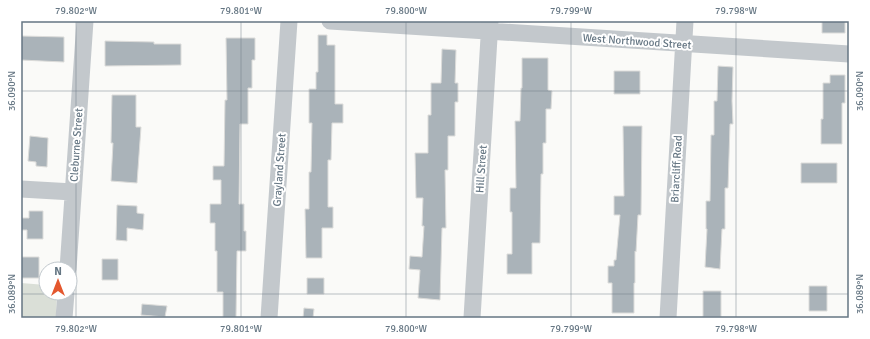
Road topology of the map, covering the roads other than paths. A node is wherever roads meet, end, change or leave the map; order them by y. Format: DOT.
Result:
graph roads {
  1 [pos="85,21"];
  2 [pos="289,21"];
  3 [pos="330,21"];
  4 [pos="685,21"];
  5 [pos="490,26"];
  6 [pos="683,44"];
  7 [pos="849,54"];
  8 [pos="21,188"];
  9 [pos="73,192"];
  10 [pos="69,261"];
  11 [pos="65,301"];
  12 [pos="64,318"];
  13 [pos="269,318"];
  14 [pos="472,318"];
  15 [pos="668,318"];
  1 -- 9 [label="street, Cleburne Street"];
  2 -- 13 [label="street, Grayland Street"];
  3 -- 5 [label="street, West Northwood Street"];
  4 -- 6 [label="street, Briarcliff Road"];
  5 -- 6 [label="street, West Northwood Street"];
  5 -- 14 [label="street, Hill Street"];
  6 -- 7 [label="street, West Northwood Street"];
  6 -- 15 [label="street, Briarcliff Road"];
  8 -- 9 [label="street"];
  9 -- 10 [label="street, Cleburne Street"];
  11 -- 12 [label="street"];
}
